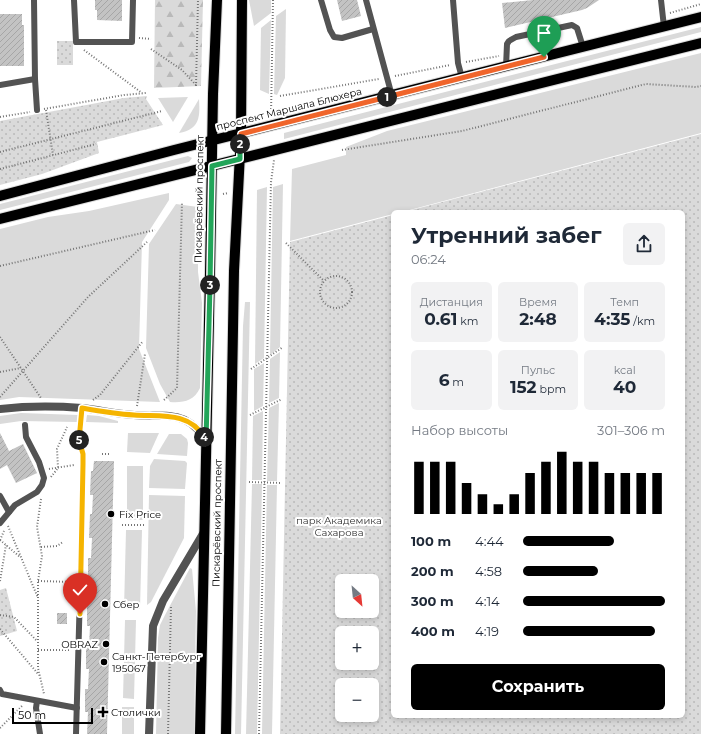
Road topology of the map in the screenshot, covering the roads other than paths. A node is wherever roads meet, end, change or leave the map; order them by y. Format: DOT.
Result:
graph roads {
  1 [pos="34,0"];
  2 [pos="74,0"];
  3 [pos="133,0"];
  4 [pos="217,0"];
  5 [pos="242,0"];
  6 [pos="321,0"];
  7 [pos="366,0"];
  8 [pos="453,0"];
  9 [pos="661,0"];
  10 [pos="701,17"];
  11 [pos="664,27"];
  12 [pos="373,29"];
  13 [pos="701,43"];
  14 [pos="583,47"];
  15 [pos="506,67"];
  16 [pos="462,78"];
  17 [pos="35,79"];
  18 [pos="0,85"];
  19 [pos="392,96"];
  20 [pos="37,110"];
  21 [pos="241,134"];
  22 [pos="212,141"];
  23 [pos="240,159"];
  24 [pos="212,166"];
  25 [pos="0,196"];
  26 [pos="0,219"];
  27 [pos="82,408"];
  28 [pos="0,409"];
  29 [pos="25,425"];
  30 [pos="206,442"];
  31 [pos="0,496"];
  32 [pos="9,512"];
  33 [pos="0,523"];
  34 [pos="204,532"];
  35 [pos="0,690"];
  36 [pos="37,702"];
  37 [pos="77,708"];
  38 [pos="40,734"];
  39 [pos="76,734"];
  40 [pos="150,734"];
  41 [pos="200,734"];
  42 [pos="226,734"];
  1 -- 17 [label="lane"];
  2 -- 3 [label="lane"];
  4 -- 22 [label="main road, Пискарёвский проспект"];
  5 -- 21 [label="main road, Пискарёвский проспект"];
  6 -- 12 [label="lane"];
  7 -- 12 [label="lane"];
  8 -- 16 [label="lane"];
  9 -- 11 [label="lane"];
  10 -- 11 [label="main road, проспект Маршала Блюхера"];
  11 -- 14 [label="main road, проспект Маршала Блюхера"];
  12 -- 19 [label="lane"];
  13 -- 23 [label="main road"];
  14 -- 15 [label="main road, проспект Маршала Блюхера"];
  14 -- 15 [label="lane"];
  15 -- 16 [label="main road, проспект Маршала Блюхера"];
  16 -- 19 [label="main road, проспект Маршала Блюхера"];
  17 -- 18 [label="lane"];
  17 -- 20 [label="lane"];
  19 -- 21 [label="main road, проспект Маршала Блюхера"];
  21 -- 22 [label="main road, проспект Маршала Блюхера"];
  21 -- 23 [label="main road, Пискарёвский проспект"];
  22 -- 24 [label="main road, Пискарёвский проспект"];
  22 -- 25 [label="main road, проспект Маршала Блюхера"];
  23 -- 24 [label="main road"];
  23 -- 42 [label="main road, Пискарёвский проспект"];
  24 -- 26 [label="main road"];
  24 -- 30 [label="main road, Пискарёвский проспект"];
  27 -- 28 [label="street"];
  27 -- 30 [label="street"];
  27 -- 37 [label="lane"];
  29 -- 32 [label="lane"];
  30 -- 34 [label="main road, Пискарёвский проспект"];
  31 -- 32 [label="lane"];
  32 -- 33 [label="lane"];
  34 -- 40 [label="street"];
  34 -- 41 [label="main road, Пискарёвский проспект"];
  35 -- 36 [label="lane"];
  36 -- 37 [label="lane"];
  36 -- 38 [label="lane"];
  37 -- 39 [label="lane"];
}
